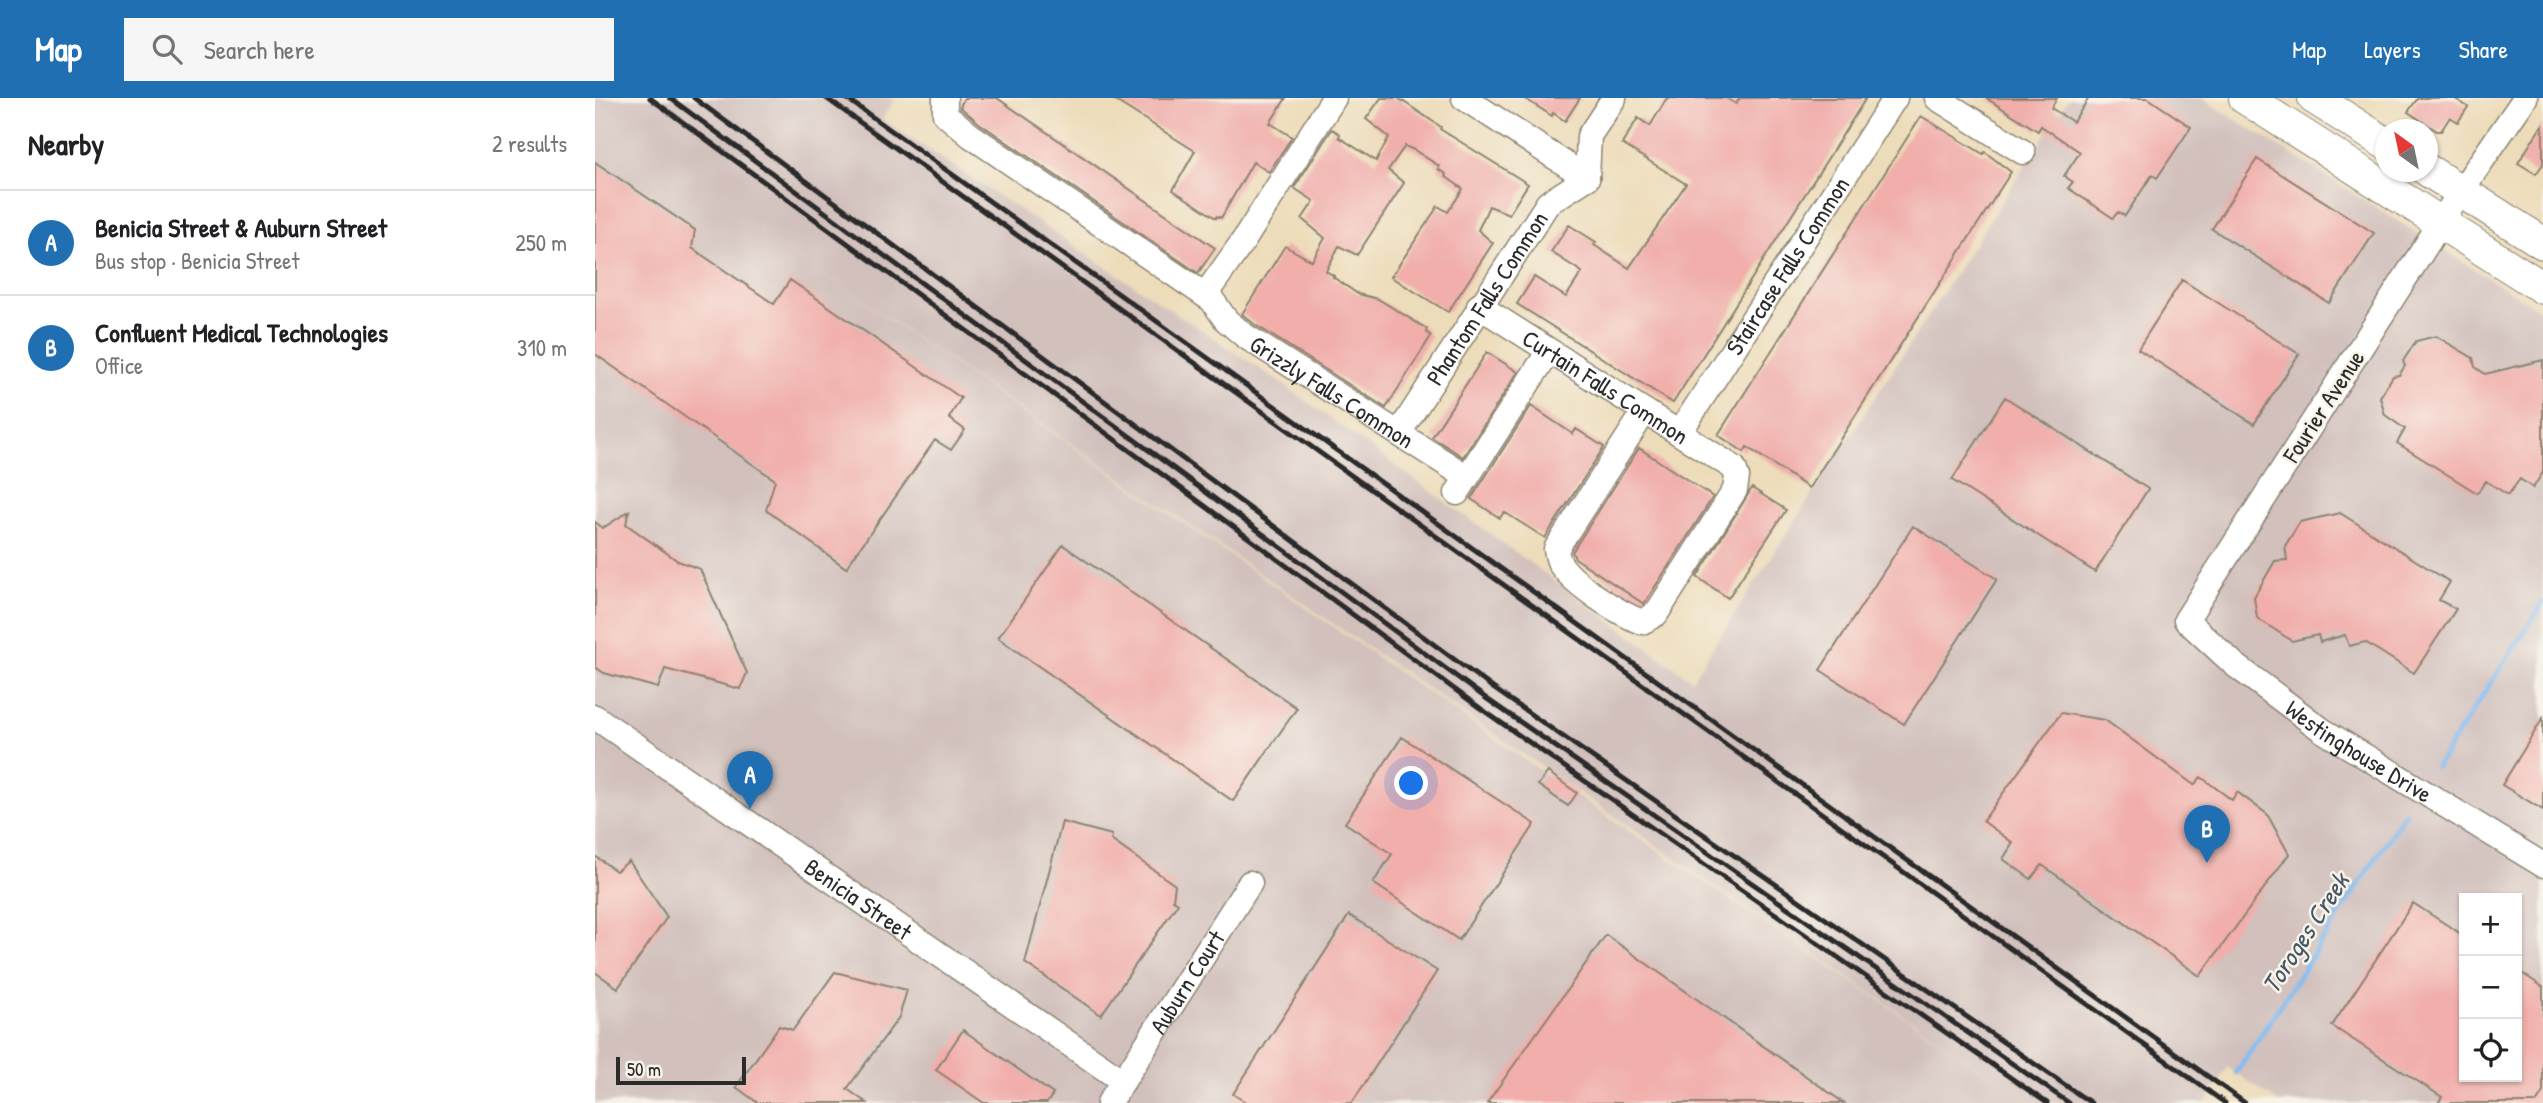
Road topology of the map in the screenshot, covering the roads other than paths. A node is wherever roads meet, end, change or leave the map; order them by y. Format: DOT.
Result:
graph roads {
  1 [pos="945,98"];
  2 [pos="1335,98"];
  3 [pos="1464,98"];
  4 [pos="1614,98"];
  5 [pos="1895,98"];
  6 [pos="1937,98"];
  7 [pos="2245,98"];
  8 [pos="2314,98"];
  9 [pos="2525,98"];
  10 [pos="2375,137"];
  11 [pos="2023,152"];
  12 [pos="2438,177"];
  13 [pos="1587,178"];
  14 [pos="2461,191"];
  15 [pos="2441,223"];
  16 [pos="2543,243"];
  17 [pos="2543,288"];
  18 [pos="1205,295"];
  19 [pos="1479,306"];
  20 [pos="1549,351"];
  21 [pos="1645,411"];
  22 [pos="1680,432"];
  23 [pos="1399,433"];
  24 [pos="2186,620"];
  25 [pos="595,717"];
  26 [pos="2543,865"];
  27 [pos="1250,883"];
  28 [pos="1123,1081"];
  29 [pos="1109,1103"];
  1 -- 18 [label="street, Grizzly Falls Common"];
  2 -- 18 [label="street"];
  3 -- 13 [label="street"];
  4 -- 13 [label="street"];
  5 -- 22 [label="street, Staircase Falls Common"];
  6 -- 11 [label="street"];
  7 -- 15 [label="main road"];
  8 -- 10 [label="main road"];
  9 -- 14 [label="street, Fourier Avenue"];
  12 -- 14 [label="main road"];
  13 -- 19 [label="street, Phantom Falls Common"];
  14 -- 15 [label="street, Fourier Avenue"];
  14 -- 16 [label="main road"];
  15 -- 17 [label="main road"];
  15 -- 24 [label="street, Fourier Avenue"];
  18 -- 23 [label="street, Grizzly Falls Common"];
  19 -- 20 [label="street, Curtain Falls Common"];
  19 -- 23 [label="street, Phantom Falls Common"];
  20 -- 21 [label="street, Curtain Falls Common"];
  20 -- 23 [label="street, Grizzly Falls Common"];
  21 -- 22 [label="street, Curtain Falls Common"];
  21 -- 22 [label="street, Curtain Falls Common"];
  24 -- 26 [label="street, Westinghouse Drive"];
  25 -- 28 [label="street, Benicia Street"];
  27 -- 28 [label="street, Auburn Court"];
  28 -- 29 [label="street, Auburn Court"];
}
